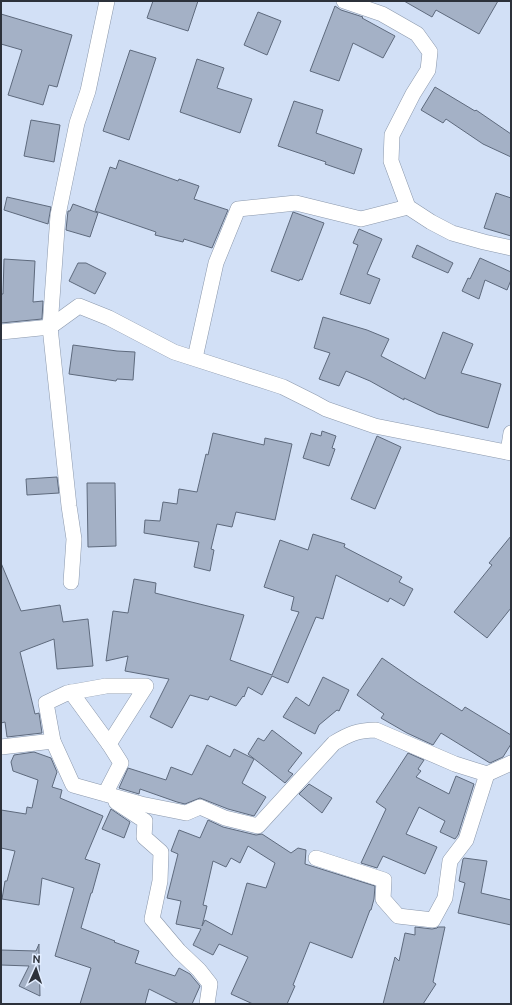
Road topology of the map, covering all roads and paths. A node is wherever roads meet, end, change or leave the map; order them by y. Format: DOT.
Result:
graph roads {
  1 [pos="107,1"];
  2 [pos="344,1"];
  3 [pos="408,208"];
  4 [pos="511,248"];
  5 [pos="50,327"];
  6 [pos="1,332"];
  7 [pos="195,358"];
  8 [pos="511,433"];
  9 [pos="510,452"];
  10 [pos="71,582"];
  11 [pos="71,692"];
  12 [pos="53,741"];
  13 [pos="109,744"];
  14 [pos="1,746"];
  15 [pos="511,762"];
  16 [pos="487,774"];
  17 [pos="105,794"];
  18 [pos="316,858"];
  19 [pos="206,1004"];
  1 -- 5 [label="street"];
  2 -- 3 [label="street"];
  3 -- 4 [label="street"];
  3 -- 7 [label="street"];
  5 -- 6 [label="street"];
  5 -- 7 [label="street"];
  5 -- 10 [label="street"];
  7 -- 9 [label="street"];
  8 -- 9 [label="street"];
  11 -- 12 [label="street"];
  11 -- 13 [label="street"];
  11 -- 13 [label="street"];
  12 -- 14 [label="street"];
  12 -- 17 [label="street"];
  13 -- 17 [label="street"];
  15 -- 16 [label="street"];
  16 -- 17 [label="street"];
  16 -- 18 [label="street"];
  17 -- 19 [label="street"];
}
